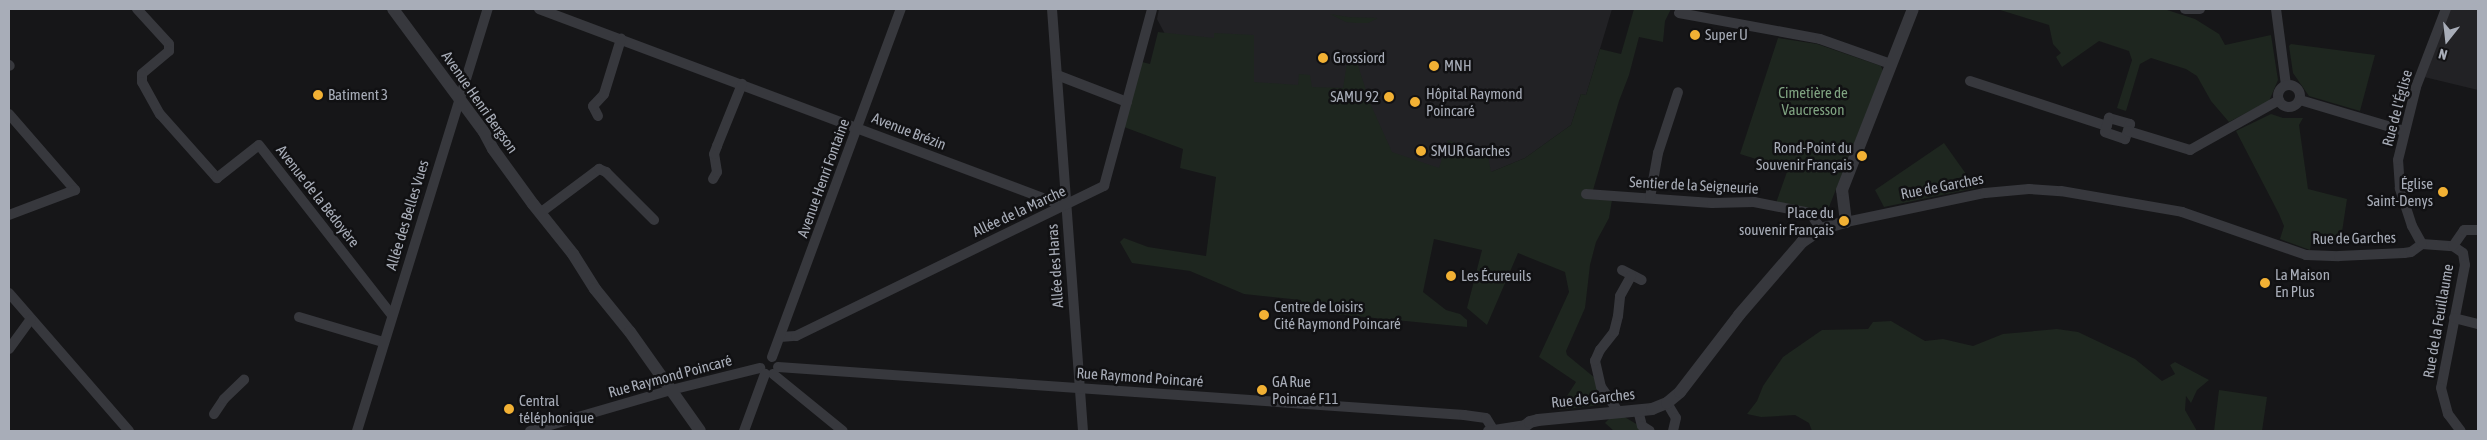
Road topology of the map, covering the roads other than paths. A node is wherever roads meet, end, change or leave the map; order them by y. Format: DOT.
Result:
graph roads {
  1 [pos="137,9"];
  2 [pos="393,9"];
  3 [pos="488,9"];
  4 [pos="539,9"];
  5 [pos="901,9"];
  6 [pos="1052,9"];
  7 [pos="1152,9"];
  8 [pos="1913,9"];
  9 [pos="2185,9"];
  10 [pos="2200,9"];
  11 [pos="2276,9"];
  12 [pos="2283,9"];
  13 [pos="2446,9"];
  14 [pos="1679,13"];
  15 [pos="621,39"];
  16 [pos="2283,39"];
  17 [pos="1892,64"];
  18 [pos="1057,75"];
  19 [pos="1970,81"];
  20 [pos="742,84"];
  21 [pos="2289,85"];
  22 [pos="1678,92"];
  23 [pos="459,98"];
  24 [pos="2279,100"];
  25 [pos="2300,100"];
  26 [pos="1127,102"];
  27 [pos="9,114"];
  28 [pos="598,116"];
  29 [pos="857,127"];
  30 [pos="2404,131"];
  31 [pos="714,179"];
  32 [pos="1586,194"];
  33 [pos="1650,198"];
  34 [pos="1066,204"];
  35 [pos="540,213"];
  36 [pos="9,215"];
  37 [pos="654,220"];
  38 [pos="1846,222"];
  39 [pos="1821,229"];
  40 [pos="2478,230"];
  41 [pos="2422,244"];
  42 [pos="2453,246"];
  43 [pos="1622,270"];
  44 [pos="1631,276"];
  45 [pos="1642,280"];
  46 [pos="9,293"];
  47 [pos="392,315"];
  48 [pos="299,317"];
  49 [pos="2454,318"];
  50 [pos="31,319"];
  51 [pos="2478,324"];
  52 [pos="780,337"];
  53 [pos="383,342"];
  54 [pos="9,349"];
  55 [pos="772,357"];
  56 [pos="769,371"];
  57 [pos="244,380"];
  58 [pos="1079,388"];
  59 [pos="671,390"];
  60 [pos="1667,403"];
  61 [pos="1638,410"];
  62 [pos="1618,411"];
  63 [pos="214,414"];
  64 [pos="1524,427"];
  65 [pos="1490,430"];
  66 [pos="1677,430"];
  67 [pos="129,431"];
  68 [pos="357,431"];
  69 [pos="530,431"];
  70 [pos="700,431"];
  71 [pos="744,431"];
  72 [pos="843,431"];
  73 [pos="1083,431"];
  74 [pos="1650,431"];
  75 [pos="2461,431"];
  1 -- 47 [label="street, Avenue de la Bédoyère"];
  2 -- 23 [label="street, Avenue Henri Bergson"];
  3 -- 23 [label="street, Allée des Belles Vues"];
  4 -- 15 [label="street, Avenue Brézin"];
  5 -- 29 [label="street, Avenue Henri Fontaine"];
  6 -- 18 [label="street, Allée des Haras"];
  7 -- 26 [label="street, Allée de la Marche"];
  8 -- 17 [label="street"];
  9 -- 10 [label="street"];
  11 -- 16 [label="street"];
  12 -- 16 [label="street"];
  13 -- 30 [label="street, Rue de l'Église"];
  14 -- 17 [label="street"];
  15 -- 20 [label="street, Avenue Brézin"];
  15 -- 28 [label="street"];
  16 -- 21 [label="street"];
  17 -- 38 [label="street"];
  18 -- 26 [label="street"];
  18 -- 34 [label="street, Allée des Haras"];
  19 -- 24 [label="street"];
  20 -- 29 [label="street, Avenue Brézin"];
  20 -- 31 [label="street"];
  21 -- 24 [label="street"];
  21 -- 25 [label="street"];
  22 -- 33 [label="street"];
  23 -- 35 [label="street, Avenue Henri Bergson"];
  23 -- 47 [label="street, Allée des Belles Vues"];
  24 -- 25 [label="street"];
  25 -- 30 [label="street"];
  26 -- 34 [label="street, Allée de la Marche"];
  27 -- 36 [label="street"];
  29 -- 34 [label="street, Avenue Brézin"];
  29 -- 52 [label="street, Avenue Henri Fontaine"];
  30 -- 41 [label="street, Rue de l'Église"];
  32 -- 33 [label="street, Sentier de la Seigneurie"];
  33 -- 39 [label="street, Sentier de la Seigneurie"];
  34 -- 52 [label="street, Allée de la Marche"];
  34 -- 58 [label="street, Allée des Haras"];
  35 -- 37 [label="street"];
  35 -- 59 [label="street, Avenue Henri Bergson"];
  38 -- 39 [label="street, Rue de Garches"];
  38 -- 41 [label="street, Rue de Garches"];
  39 -- 60 [label="street, Rue de Garches"];
  40 -- 42 [label="street"];
  41 -- 42 [label="street"];
  42 -- 49 [label="street, Rue de la Feuillaume"];
  43 -- 44 [label="street"];
  44 -- 45 [label="street"];
  44 -- 62 [label="street"];
  46 -- 50 [label="street"];
  47 -- 53 [label="street, Allée des Belles Vues"];
  48 -- 53 [label="street"];
  49 -- 51 [label="street"];
  49 -- 75 [label="street, Rue de la Feuillaume"];
  50 -- 54 [label="street"];
  50 -- 67 [label="street"];
  52 -- 55 [label="street, Avenue Henri Fontaine"];
  53 -- 68 [label="street, Allée des Belles Vues"];
  55 -- 56 [label="street"];
  55 -- 56 [label="street"];
  56 -- 58 [label="street, Rue Raymond Poincaré"];
  56 -- 59 [label="street, Rue Raymond Poincaré"];
  56 -- 71 [label="street"];
  56 -- 72 [label="street"];
  57 -- 63 [label="street"];
  58 -- 65 [label="street, Rue Raymond Poincaré"];
  58 -- 73 [label="street, Allée des Haras"];
  59 -- 69 [label="street, Rue Raymond Poincaré"];
  59 -- 70 [label="street, Avenue Henri Bergson"];
  60 -- 61 [label="street, Rue de Garches"];
  60 -- 66 [label="street"];
  61 -- 62 [label="street, Rue de Garches"];
  61 -- 74 [label="street"];
  62 -- 64 [label="street, Rue de Garches"];
  64 -- 65 [label="street"];
}
